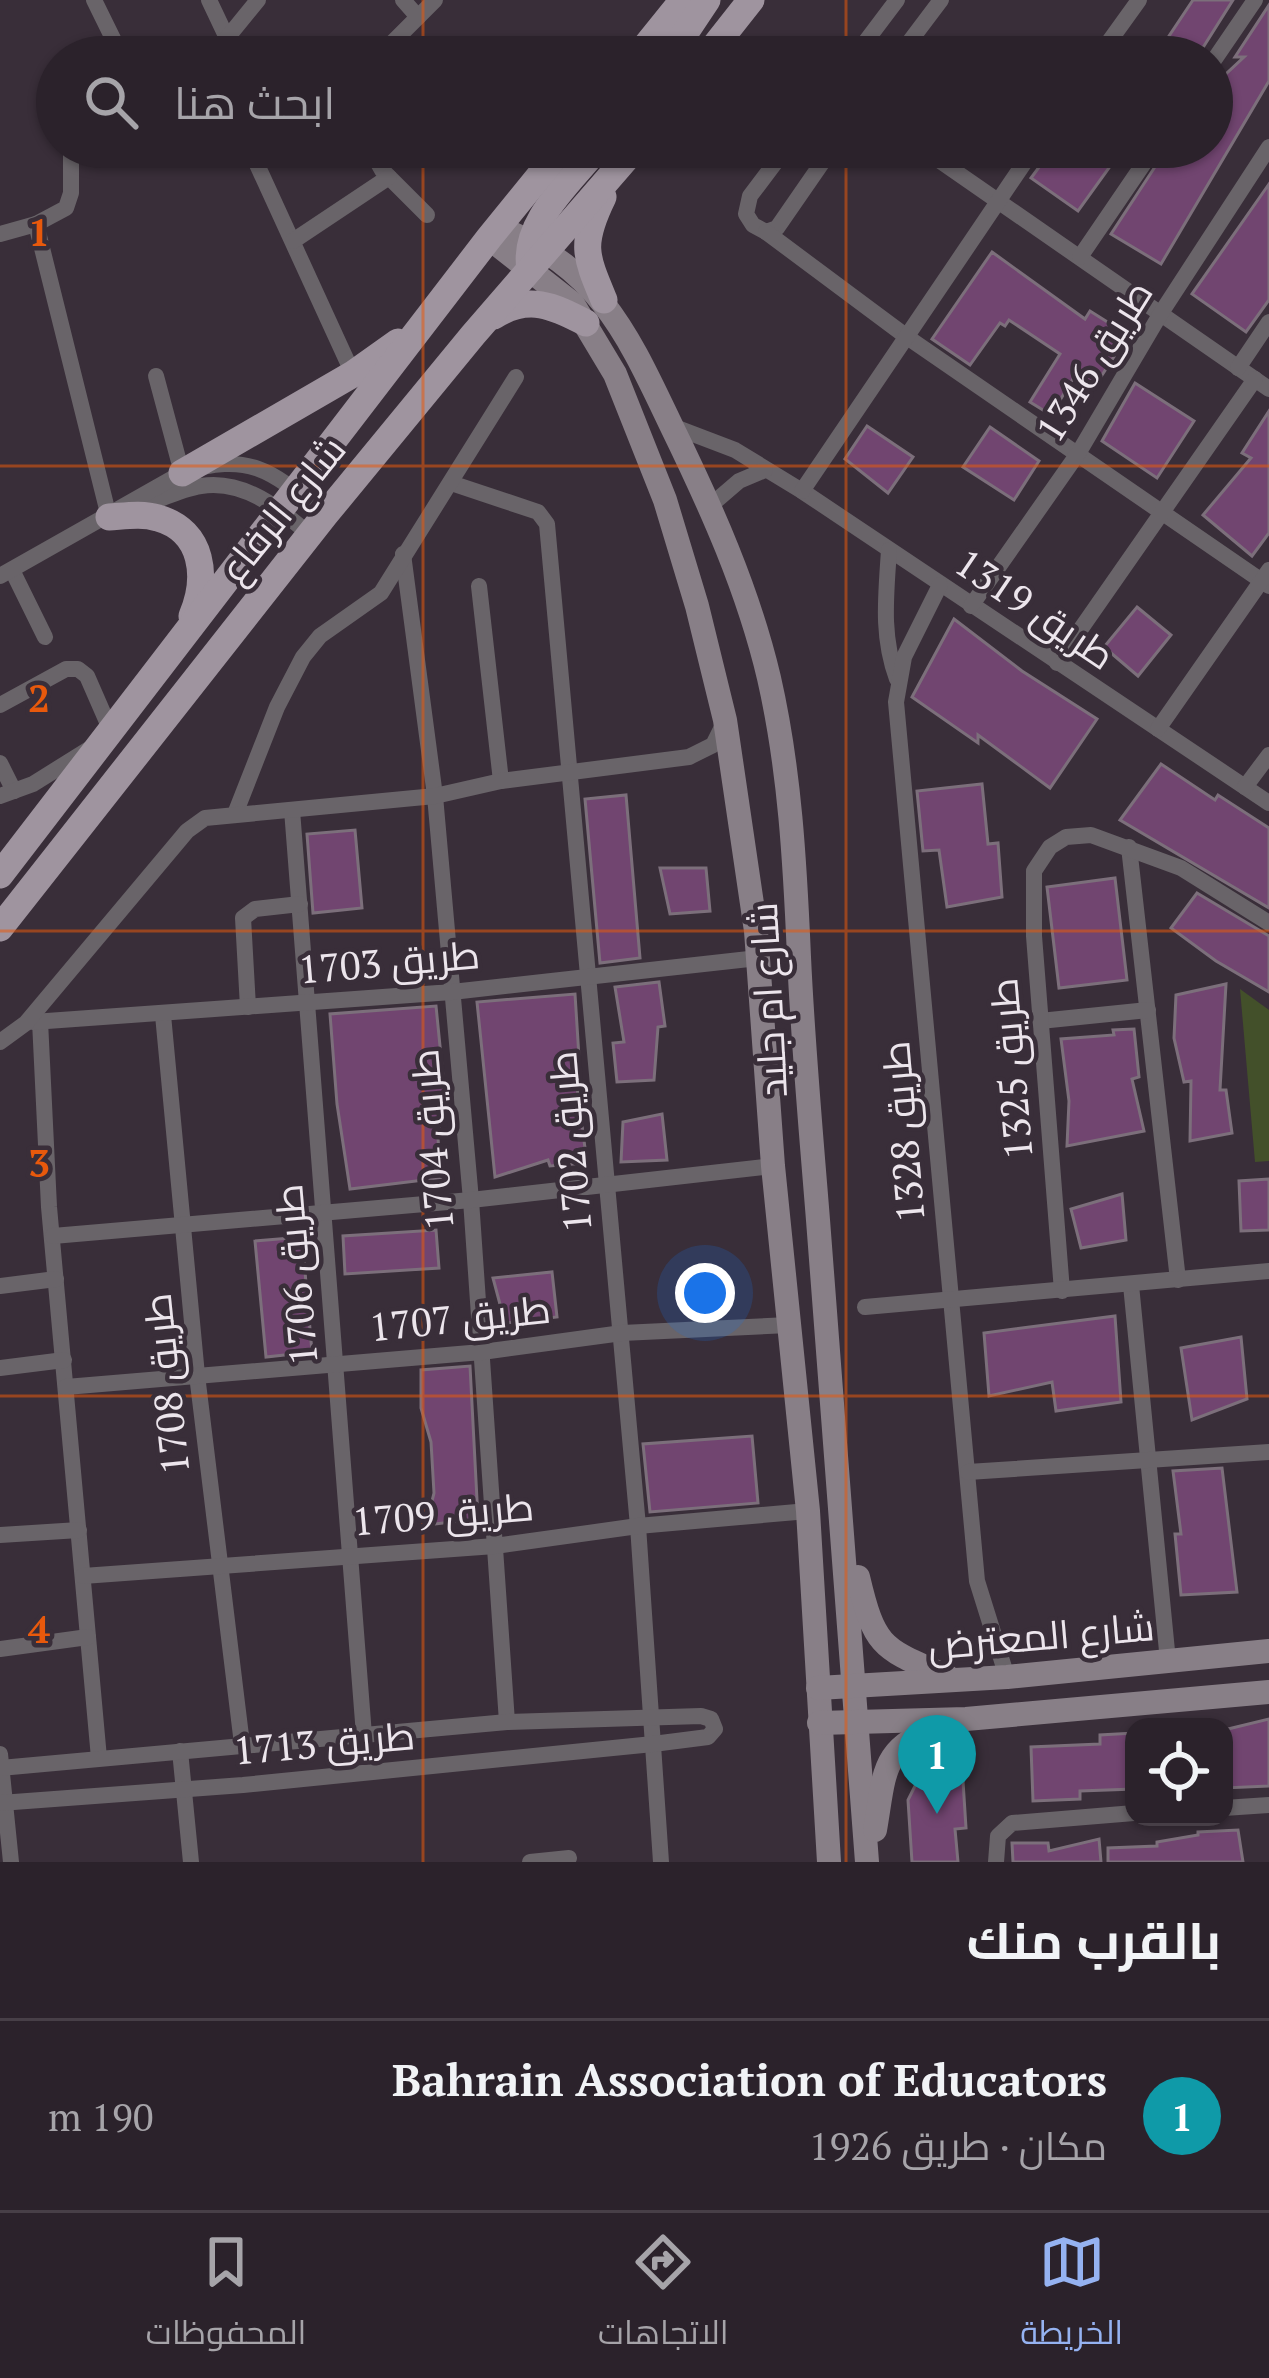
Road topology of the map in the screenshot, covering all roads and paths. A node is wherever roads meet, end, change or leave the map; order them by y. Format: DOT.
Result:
graph roads {
  1 [pos="94,0"];
  2 [pos="209,0"];
  3 [pos="258,0"];
  4 [pos="403,0"];
  5 [pos="435,0"];
  6 [pos="683,0"];
  7 [pos="706,0"];
  8 [pos="751,0"];
  9 [pos="897,0"];
  10 [pos="940,0"];
  11 [pos="1138,0"];
  12 [pos="1255,0"];
  13 [pos="418,17"];
  14 [pos="112,36"];
  15 [pos="226,36"];
  16 [pos="229,36"];
  17 [pos="399,36"];
  18 [pos="654,36"];
  19 [pos="683,36"];
  20 [pos="723,36"];
  21 [pos="870,36"];
  22 [pos="913,36"];
  23 [pos="1113,36"];
  24 [pos="1230,36"];
  25 [pos="1269,147"];
  26 [pos="71,168"];
  27 [pos="263,168"];
  28 [pos="383,168"];
  29 [pos="546,168"];
  30 [pos="582,168"];
  31 [pos="619,168"];
  32 [pos="771,168"];
  33 [pos="819,168"];
  34 [pos="951,168"];
  35 [pos="1020,168"];
  36 [pos="1141,168"];
  37 [pos="615,173"];
  38 [pos="389,177"];
  39 [pos="998,200"];
  40 [pos="427,215"];
  41 [pos="36,224"];
  42 [pos="766,232"];
  43 [pos="493,233"];
  44 [pos="0,234"];
  45 [pos="293,241"];
  46 [pos="535,254"];
  47 [pos="1080,257"];
  48 [pos="604,300"];
  49 [pos="1161,313"];
  50 [pos="586,322"];
  51 [pos="1269,322"];
  52 [pos="421,326"];
  53 [pos="473,335"];
  54 [pos="907,338"];
  55 [pos="1238,368"];
  56 [pos="352,374"];
  57 [pos="156,376"];
  58 [pos="516,377"];
  59 [pos="1262,384"];
  60 [pos="672,426"];
  61 [pos="1079,452"];
  62 [pos="765,470"];
  63 [pos="182,473"];
  64 [pos="452,483"];
  65 [pos="802,491"];
  66 [pos="288,500"];
  67 [pos="711,505"];
  68 [pos="1163,512"];
  69 [pos="109,517"];
  70 [pos="317,525"];
  71 [pos="889,550"];
  72 [pos="403,554"];
  73 [pos="6,573"];
  74 [pos="1266,579"];
  75 [pos="940,585"];
  76 [pos="479,586"];
  77 [pos="971,606"];
  78 [pos="45,637"];
  79 [pos="178,645"];
  80 [pos="1057,663"];
  81 [pos="898,680"];
  82 [pos="0,705"];
  83 [pos="725,720"];
  84 [pos="1158,729"];
  85 [pos="108,735"];
  86 [pos="1269,754"];
  87 [pos="0,763"];
  88 [pos="571,775"];
  89 [pos="501,781"];
  90 [pos="1245,788"];
  91 [pos="7,793"];
  92 [pos="435,796"];
  93 [pos="1269,803"];
  94 [pos="292,810"];
  95 [pos="235,814"];
  96 [pos="1130,847"];
  97 [pos="0,875"];
  98 [pos="300,904"];
  99 [pos="1269,923"];
  100 [pos="0,928"];
  101 [pos="758,958"];
  102 [pos="588,977"];
  103 [pos="452,992"];
  104 [pos="307,1002"];
  105 [pos="248,1007"];
  106 [pos="1148,1010"];
  107 [pos="163,1015"];
  108 [pos="1040,1021"];
  109 [pos="33,1022"];
  110 [pos="0,1042"];
  111 [pos="773,1166"];
  112 [pos="607,1183"];
  113 [pos="471,1201"];
  114 [pos="323,1214"];
  115 [pos="182,1225"];
  116 [pos="52,1235"];
  117 [pos="1269,1271"];
  118 [pos="56,1279"];
  119 [pos="1178,1280"];
  120 [pos="1131,1285"];
  121 [pos="0,1286"];
  122 [pos="1062,1291"];
  123 [pos="952,1301"];
  124 [pos="865,1307"];
  125 [pos="789,1325"];
  126 [pos="622,1334"];
  127 [pos="482,1352"];
  128 [pos="64,1360"];
  129 [pos="337,1364"];
  130 [pos="0,1368"];
  131 [pos="196,1375"];
  132 [pos="66,1387"];
  133 [pos="1269,1452"];
  134 [pos="1148,1460"];
  135 [pos="968,1472"];
  136 [pos="841,1506"];
  137 [pos="808,1511"];
  138 [pos="638,1526"];
  139 [pos="79,1530"];
  140 [pos="0,1535"];
  141 [pos="495,1546"];
  142 [pos="351,1556"];
  143 [pos="220,1565"];
  144 [pos="83,1576"];
  145 [pos="88,1637"];
  146 [pos="0,1649"];
  147 [pos="1269,1651"];
  148 [pos="1168,1661"];
  149 [pos="1007,1677"];
  150 [pos="955,1680"];
  151 [pos="818,1688"];
  152 [pos="854,1688"];
  153 [pos="1269,1691"];
  154 [pos="649,1718"];
  155 [pos="856,1719"];
  156 [pos="966,1719"];
  157 [pos="507,1722"];
  158 [pos="819,1723"];
  159 [pos="364,1735"];
  160 [pos="242,1744"];
  161 [pos="653,1744"];
  162 [pos="180,1751"];
  163 [pos="0,1754"];
  164 [pos="99,1758"];
  165 [pos="1,1768"];
  166 [pos="184,1789"];
  167 [pos="3,1803"];
  168 [pos="1269,1805"];
  169 [pos="1233,1807"];
  170 [pos="1125,1815"];
  171 [pos="569,1858"];
  172 [pos="11,1862"];
  173 [pos="190,1862"];
  174 [pos="530,1862"];
  175 [pos="661,1862"];
  176 [pos="829,1862"];
  177 [pos="868,1862"];
  178 [pos="996,1862"];
  1 -- 14 [label="street"];
  2 -- 15 [label="street"];
  3 -- 16 [label="street"];
  4 -- 13 [label="street"];
  5 -- 13 [label="street"];
  6 -- 18 [label="main road"];
  7 -- 19 [label="main road"];
  8 -- 20 [label="main road"];
  9 -- 21 [label="street"];
  10 -- 22 [label="street"];
  11 -- 23 [label="street"];
  12 -- 24 [label="street"];
  13 -- 17 [label="street"];
  25 -- 49 [label="street, طريق 1346"];
  26 -- 41 [label="street"];
  27 -- 45 [label="street"];
  28 -- 38 [label="street"];
  29 -- 43 [label="main road, شارع الرفاع"];
  30 -- 46 [label="main road"];
  31 -- 37 [label="main road, شارع الرفاع"];
  32 -- 42 [label="street"];
  33 -- 42 [label="street"];
  34 -- 39 [label="street"];
  35 -- 39 [label="street"];
  36 -- 47 [label="street"];
  37 -- 46 [label="main road, شارع الرفاع"];
  37 -- 48 [label="main road"];
  38 -- 40 [label="street"];
  38 -- 45 [label="street"];
  39 -- 47 [label="street"];
  39 -- 54 [label="street"];
  41 -- 44 [label="street"];
  41 -- 69 [label="street"];
  42 -- 54 [label="street"];
  43 -- 46 [label="street, شارع ام جليد"];
  43 -- 52 [label="main road, شارع الرفاع"];
  45 -- 56 [label="street"];
  46 -- 48 [label="street, شارع ام جليد"];
  46 -- 50 [label="street, شارع ام جليد"];
  46 -- 53 [label="main road, شارع الرفاع"];
  47 -- 49 [label="street"];
  48 -- 60 [label="street, شارع ام جليد"];
  49 -- 55 [label="street"];
  49 -- 61 [label="street, طريق 1346"];
  50 -- 53 [label="main road"];
  50 -- 83 [label="street, شارع ام جليد"];
  51 -- 55 [label="street"];
  52 -- 56 [label="main road"];
  52 -- 66 [label="main road, شارع الرفاع"];
  53 -- 70 [label="main road, شارع الرفاع"];
  54 -- 61 [label="street"];
  54 -- 65 [label="street"];
  55 -- 59 [label="street"];
  56 -- 63 [label="main road"];
  57 -- 63 [label="street"];
  58 -- 64 [label="street"];
  59 -- 68 [label="street"];
  60 -- 62 [label="street, طريق 1319"];
  60 -- 67 [label="street, شارع ام جليد"];
  61 -- 68 [label="street"];
  61 -- 77 [label="street, طريق 1346"];
  62 -- 65 [label="street, طريق 1319"];
  62 -- 67 [label="street"];
  63 -- 66 [label="street"];
  63 -- 69 [label="street"];
  64 -- 72 [label="street"];
  64 -- 88 [label="street, طريق 1702"];
  65 -- 71 [label="street, طريق 1319"];
  66 -- 69 [label="street"];
  66 -- 70 [label="street"];
  66 -- 79 [label="main road, شارع الرفاع"];
  67 -- 136 [label="street, شارع ام جليد"];
  68 -- 74 [label="street"];
  68 -- 80 [label="street"];
  69 -- 73 [label="street"];
  69 -- 79 [label="main road"];
  70 -- 100 [label="main road, شارع الرفاع"];
  71 -- 75 [label="street, طريق 1319"];
  71 -- 81 [label="street"];
  72 -- 92 [label="street, طريق 1704"];
  72 -- 95 [label="street"];
  73 -- 78 [label="street"];
  74 -- 84 [label="street"];
  75 -- 77 [label="street, طريق 1319"];
  75 -- 81 [label="street, طريق 1328"];
  76 -- 89 [label="street"];
  77 -- 80 [label="street, طريق 1319"];
  79 -- 85 [label="main road, شارع الرفاع"];
  80 -- 84 [label="street, طريق 1319"];
  81 -- 123 [label="street, طريق 1328"];
  82 -- 85 [label="street"];
  83 -- 88 [label="street"];
  83 -- 101 [label="street, شارع ام جليد"];
  84 -- 90 [label="street, طريق 1319"];
  85 -- 91 [label="street"];
  85 -- 97 [label="main road, شارع الرفاع"];
  86 -- 90 [label="street"];
  87 -- 91 [label="street"];
  88 -- 89 [label="street"];
  88 -- 102 [label="street, طريق 1702"];
  89 -- 92 [label="street"];
  90 -- 93 [label="street, طريق 1319"];
  92 -- 94 [label="street"];
  92 -- 103 [label="street, طريق 1704"];
  94 -- 95 [label="street"];
  94 -- 98 [label="street, طريق 1706"];
  95 -- 109 [label="street"];
  96 -- 99 [label="street"];
  96 -- 106 [label="street"];
  96 -- 108 [label="street, طريق 1325"];
  98 -- 104 [label="street, طريق 1706"];
  98 -- 105 [label="street"];
  101 -- 102 [label="street, طريق 1703"];
  101 -- 111 [label="street, شارع ام جليد"];
  102 -- 103 [label="street, طريق 1703"];
  102 -- 112 [label="street, طريق 1702"];
  103 -- 104 [label="street, طريق 1703"];
  103 -- 113 [label="street, طريق 1704"];
  104 -- 105 [label="street, طريق 1703"];
  104 -- 114 [label="street, طريق 1706"];
  105 -- 107 [label="street, طريق 1703"];
  106 -- 108 [label="street"];
  106 -- 119 [label="street"];
  107 -- 109 [label="street, طريق 1703"];
  107 -- 115 [label="street, طريق 1708"];
  108 -- 122 [label="street, طريق 1325"];
  109 -- 110 [label="street"];
  109 -- 116 [label="street"];
  111 -- 112 [label="street"];
  111 -- 125 [label="street, شارع ام جليد"];
  112 -- 113 [label="street"];
  112 -- 126 [label="street, طريق 1702"];
  113 -- 114 [label="street"];
  113 -- 127 [label="street, طريق 1704"];
  114 -- 115 [label="street"];
  114 -- 129 [label="street, طريق 1706"];
  115 -- 116 [label="street"];
  115 -- 131 [label="street, طريق 1708"];
  116 -- 118 [label="street"];
  117 -- 119 [label="street"];
  118 -- 121 [label="street"];
  118 -- 128 [label="street"];
  119 -- 120 [label="street"];
  120 -- 122 [label="street"];
  120 -- 134 [label="street"];
  122 -- 123 [label="street"];
  123 -- 124 [label="street"];
  123 -- 135 [label="street, طريق 1328"];
  125 -- 126 [label="street, طريق 1707"];
  125 -- 137 [label="street, شارع ام جليد"];
  126 -- 127 [label="street, طريق 1707"];
  126 -- 138 [label="street, طريق 1702"];
  127 -- 129 [label="street, طريق 1707"];
  127 -- 141 [label="street, طريق 1704"];
  128 -- 130 [label="street"];
  128 -- 132 [label="street"];
  129 -- 131 [label="street, طريق 1707"];
  129 -- 142 [label="street, طريق 1706"];
  131 -- 132 [label="street, طريق 1707"];
  131 -- 143 [label="street, طريق 1708"];
  132 -- 139 [label="street"];
  133 -- 134 [label="street"];
  134 -- 135 [label="street"];
  134 -- 148 [label="street"];
  135 -- 149 [label="street, طريق 1328"];
  136 -- 150 [label="street"];
  136 -- 152 [label="street, شارع ام جليد"];
  137 -- 138 [label="street, طريق 1709"];
  137 -- 151 [label="street, شارع ام جليد"];
  138 -- 141 [label="street, طريق 1709"];
  138 -- 154 [label="street, طريق 1702"];
  139 -- 140 [label="street"];
  139 -- 144 [label="street"];
  141 -- 142 [label="street, طريق 1709"];
  141 -- 157 [label="street, طريق 1704"];
  142 -- 143 [label="street, طريق 1709"];
  142 -- 159 [label="street, طريق 1706"];
  143 -- 144 [label="street, طريق 1709"];
  143 -- 160 [label="street, طريق 1708"];
  144 -- 145 [label="street"];
  145 -- 146 [label="street"];
  145 -- 164 [label="street"];
  147 -- 148 [label="street, شارع المعترض"];
  148 -- 149 [label="street, شارع المعترض"];
  149 -- 150 [label="street, شارع المعترض"];
  150 -- 152 [label="street, شارع المعترض"];
  151 -- 152 [label="street, شارع المعترض"];
  151 -- 158 [label="street, شارع ام جليد"];
  152 -- 155 [label="street, شارع ام جليد"];
  153 -- 156 [label="street, شارع المعترض"];
  154 -- 157 [label="street, طريق 1713"];
  154 -- 161 [label="street, طريق 1702"];
  154 -- 161 [label="street, طريق 1713"];
  155 -- 156 [label="street, شارع المعترض"];
  155 -- 158 [label="street, شارع المعترض"];
  155 -- 177 [label="street, شارع ام جليد"];
  156 -- 177 [label="street"];
  157 -- 159 [label="street, طريق 1713"];
  158 -- 176 [label="street, شارع ام جليد"];
  159 -- 160 [label="street, طريق 1713"];
  160 -- 162 [label="street, طريق 1713"];
  161 -- 166 [label="street, طريق 1713"];
  161 -- 175 [label="street, طريق 1702"];
  162 -- 164 [label="street, طريق 1713"];
  162 -- 166 [label="street"];
  163 -- 165 [label="street"];
  164 -- 165 [label="street, طريق 1713"];
  165 -- 167 [label="street"];
  166 -- 167 [label="street, طريق 1713"];
  166 -- 173 [label="street"];
  167 -- 172 [label="street"];
  168 -- 169 [label="street"];
  170 -- 178 [label="street"];
  171 -- 174 [label="street"];
}
